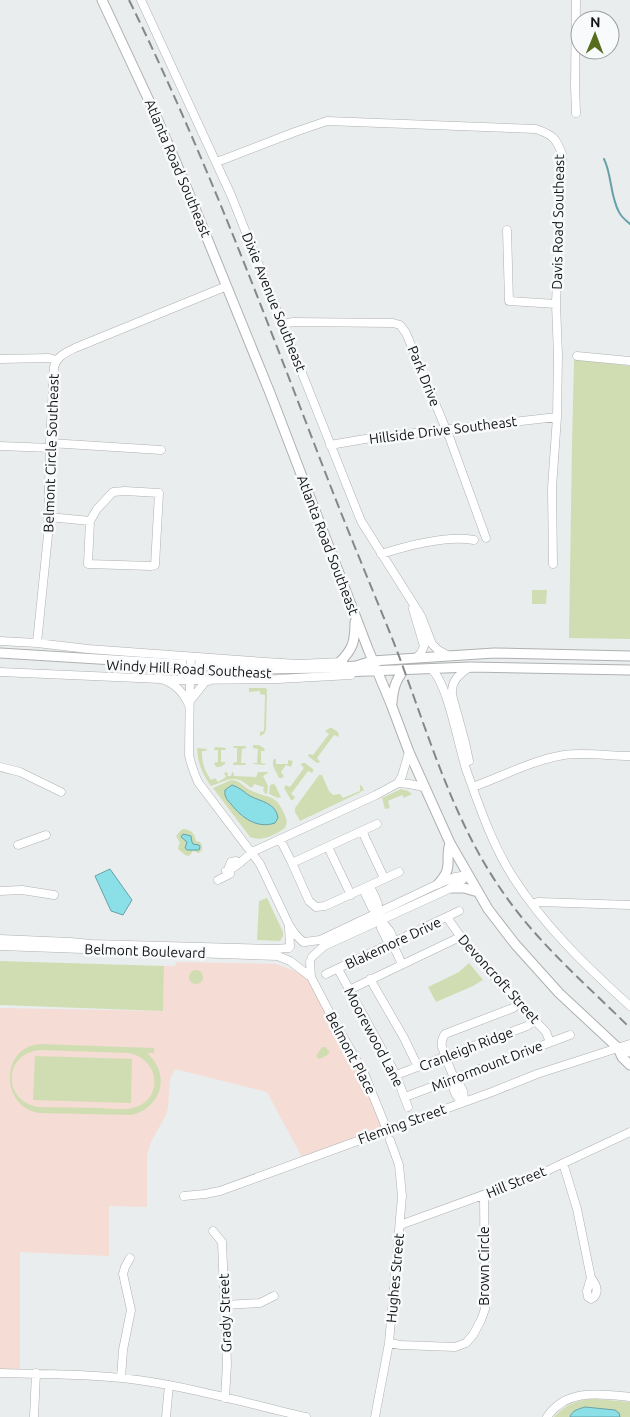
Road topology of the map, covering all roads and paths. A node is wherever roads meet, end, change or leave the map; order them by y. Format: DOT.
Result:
graph roads {
  1 [pos="102,0"];
  2 [pos="141,0"];
  3 [pos="576,0"];
  4 [pos="576,112"];
  5 [pos="217,162"];
  6 [pos="507,230"];
  7 [pos="227,286"];
  8 [pos="556,304"];
  9 [pos="283,324"];
  10 [pos="578,356"];
  11 [pos="0,360"];
  12 [pos="56,360"];
  13 [pos="630,361"];
  14 [pos="557,417"];
  15 [pos="446,430"];
  16 [pos="330,445"];
  17 [pos="0,446"];
  18 [pos="51,446"];
  19 [pos="161,450"];
  20 [pos="49,517"];
  21 [pos="90,521"];
  22 [pos="486,538"];
  23 [pos="474,540"];
  24 [pos="381,554"];
  25 [pos="553,564"];
  26 [pos="411,600"];
  27 [pos="355,617"];
  28 [pos="0,641"];
  29 [pos="37,643"];
  30 [pos="0,653"];
  31 [pos="449,656"];
  32 [pos="630,656"];
  33 [pos="191,658"];
  34 [pos="416,658"];
  35 [pos="0,659"];
  36 [pos="372,661"];
  37 [pos="339,663"];
  38 [pos="470,667"];
  39 [pos="431,669"];
  40 [pos="404,670"];
  41 [pos="630,670"];
  42 [pos="0,672"];
  43 [pos="378,672"];
  44 [pos="190,676"];
  45 [pos="160,679"];
  46 [pos="212,680"];
  47 [pos="190,704"];
  48 [pos="392,704"];
  49 [pos="409,752"];
  50 [pos="630,756"];
  51 [pos="0,767"];
  52 [pos="398,783"];
  53 [pos="424,787"];
  54 [pos="473,787"];
  55 [pos="61,792"];
  56 [pos="377,824"];
  57 [pos="362,831"];
  58 [pos="46,835"];
  59 [pos="280,839"];
  60 [pos="450,843"];
  61 [pos="18,845"];
  62 [pos="328,847"];
  63 [pos="252,852"];
  64 [pos="292,863"];
  65 [pos="399,872"];
  66 [pos="468,875"];
  67 [pos="384,878"];
  68 [pos="218,880"];
  69 [pos="438,884"];
  70 [pos="366,887"];
  71 [pos="451,888"];
  72 [pos="0,891"];
  73 [pos="478,892"];
  74 [pos="351,894"];
  75 [pos="54,895"];
  76 [pos="532,904"];
  77 [pos="630,905"];
  78 [pos="459,912"];
  79 [pos="380,917"];
  80 [pos="447,917"];
  81 [pos="289,925"];
  82 [pos="460,937"];
  83 [pos="0,939"];
  84 [pos="304,942"];
  85 [pos="392,943"];
  86 [pos="0,946"];
  87 [pos="290,947"];
  88 [pos="311,959"];
  89 [pos="290,961"];
  90 [pos="402,964"];
  91 [pos="297,966"];
  92 [pos="338,969"];
  93 [pos="326,974"];
  94 [pos="311,977"];
  95 [pos="370,979"];
  96 [pos="349,990"];
  97 [pos="519,1003"];
  98 [pos="630,1006"];
  99 [pos="535,1020"];
  100 [pos="570,1035"];
  101 [pos="550,1042"];
  102 [pos="630,1044"];
  103 [pos="618,1048"];
  104 [pos="630,1052"];
  105 [pos="446,1057"];
  106 [pos="630,1066"];
  107 [pos="418,1067"];
  108 [pos="396,1075"];
  109 [pos="454,1079"];
  110 [pos="405,1097"];
  111 [pos="463,1102"];
  112 [pos="408,1107"];
  113 [pos="387,1130"];
  114 [pos="630,1132"];
  115 [pos="390,1140"];
  116 [pos="563,1163"];
  117 [pos="484,1195"];
  118 [pos="184,1196"];
  119 [pos="400,1225"];
  120 [pos="213,1231"];
  121 [pos="130,1258"];
  122 [pos="591,1278"];
  123 [pos="274,1296"];
  124 [pos="224,1305"];
  125 [pos="389,1343"];
  126 [pos="0,1373"];
  127 [pos="36,1374"];
  128 [pos="121,1378"];
  129 [pos="170,1385"];
  130 [pos="630,1396"];
  131 [pos="225,1398"];
  132 [pos="34,1417"];
  133 [pos="166,1417"];
  134 [pos="306,1417"];
  135 [pos="375,1417"];
  136 [pos="547,1417"];
  1 -- 7 [label="main road, Atlanta Road Southeast"];
  2 -- 5 [label="street, Dixie Avenue Southeast"];
  3 -- 4 [label="street"];
  5 -- 8 [label="street, Davis Road Southeast"];
  5 -- 9 [label="street, Dixie Avenue Southeast"];
  6 -- 8 [label="street"];
  7 -- 12 [label="street, Belmont Circle Southeast"];
  7 -- 27 [label="main road, Atlanta Road Southeast"];
  8 -- 14 [label="street, Davis Road Southeast"];
  9 -- 15 [label="street, Park Drive"];
  9 -- 16 [label="street, Dixie Avenue Southeast"];
  10 -- 13 [label="street"];
  11 -- 12 [label="street"];
  12 -- 18 [label="street, Belmont Circle Southeast"];
  14 -- 15 [label="street, Hillside Drive Southeast"];
  14 -- 25 [label="street, Davis Road Southeast"];
  15 -- 16 [label="street, Hillside Drive Southeast"];
  15 -- 22 [label="street, Park Drive"];
  16 -- 24 [label="street, Dixie Avenue Southeast"];
  17 -- 18 [label="street"];
  18 -- 19 [label="street"];
  18 -- 20 [label="street, Belmont Circle Southeast"];
  20 -- 21 [label="street"];
  20 -- 29 [label="street, Belmont Circle Southeast"];
  21 -- 21 [label="street"];
  23 -- 24 [label="street"];
  24 -- 26 [label="street, Dixie Avenue Southeast"];
  26 -- 31 [label="street, Dixie Avenue Southeast"];
  26 -- 34 [label="street, Dixie Avenue Southeast"];
  27 -- 36 [label="main road, Atlanta Road Southeast"];
  27 -- 37 [label="main road"];
  28 -- 29 [label="street, Windy Hill Road Southeast"];
  29 -- 33 [label="street, Windy Hill Road Southeast"];
  30 -- 36 [label="main road, Windy Hill Road Southeast"];
  31 -- 32 [label="main road, Windy Hill Road Southeast"];
  31 -- 34 [label="main road, Windy Hill Road Southeast"];
  33 -- 37 [label="street, Windy Hill Road Southeast"];
  33 -- 44 [label="street, bridge"];
  34 -- 36 [label="main road, Windy Hill Road Southeast"];
  35 -- 43 [label="main road, Windy Hill Road Southeast"];
  36 -- 37 [label="street, Windy Hill Road Southeast"];
  36 -- 43 [label="main road, Atlanta Road Southeast"];
  38 -- 39 [label="main road, Windy Hill Road Southeast"];
  38 -- 41 [label="main road, Windy Hill Road Southeast"];
  38 -- 54 [label="street"];
  39 -- 40 [label="main road, Windy Hill Road Southeast"];
  39 -- 54 [label="street"];
  40 -- 43 [label="main road, Windy Hill Road Southeast"];
  40 -- 48 [label="main road"];
  42 -- 45 [label="street, Windy Hill Road Southeast"];
  43 -- 46 [label="street, Windy Hill Road Southeast"];
  43 -- 48 [label="main road, Atlanta Road Southeast"];
  44 -- 45 [label="street, Windy Hill Road Southeast"];
  44 -- 46 [label="street, Windy Hill Road Southeast"];
  44 -- 47 [label="street"];
  45 -- 47 [label="street"];
  46 -- 47 [label="street"];
  47 -- 63 [label="street"];
  48 -- 49 [label="main road, Atlanta Road Southeast"];
  49 -- 52 [label="street"];
  49 -- 53 [label="main road, Atlanta Road Southeast"];
  50 -- 54 [label="street"];
  51 -- 55 [label="street"];
  52 -- 53 [label="street"];
  52 -- 59 [label="street"];
  53 -- 60 [label="main road, Atlanta Road Southeast"];
  54 -- 76 [label="street"];
  56 -- 57 [label="street"];
  57 -- 62 [label="street"];
  57 -- 67 [label="street"];
  58 -- 61 [label="street"];
  59 -- 63 [label="street"];
  59 -- 64 [label="street"];
  60 -- 66 [label="main road, Atlanta Road Southeast"];
  60 -- 69 [label="main road"];
  62 -- 64 [label="street"];
  62 -- 74 [label="street"];
  63 -- 68 [label="street"];
  63 -- 81 [label="street"];
  64 -- 74 [label="street"];
  65 -- 67 [label="street"];
  66 -- 69 [label="street"];
  66 -- 71 [label="street"];
  66 -- 73 [label="main road, Atlanta Road Southeast"];
  67 -- 70 [label="street"];
  69 -- 79 [label="street"];
  70 -- 74 [label="street"];
  70 -- 79 [label="street"];
  71 -- 73 [label="main road"];
  71 -- 79 [label="street"];
  72 -- 75 [label="street"];
  73 -- 103 [label="main road, Atlanta Road Southeast"];
  76 -- 77 [label="street"];
  76 -- 98 [label="street"];
  78 -- 80 [label="street, Blakemore Drive"];
  79 -- 84 [label="street"];
  79 -- 85 [label="street"];
  79 -- 88 [label="street"];
  80 -- 82 [label="street, Devoncroft Street"];
  80 -- 85 [label="street, Blakemore Drive"];
  81 -- 84 [label="street"];
  81 -- 87 [label="street"];
  82 -- 90 [label="street"];
  82 -- 97 [label="street, Devoncroft Street"];
  83 -- 87 [label="street, Belmont Boulevard"];
  84 -- 87 [label="street"];
  84 -- 88 [label="street"];
  85 -- 90 [label="street"];
  85 -- 92 [label="street, Blakemore Drive"];
  86 -- 89 [label="street, Belmont Boulevard"];
  87 -- 89 [label="street"];
  88 -- 91 [label="street"];
  88 -- 94 [label="street, Belmont Place"];
  89 -- 91 [label="street"];
  90 -- 95 [label="street"];
  91 -- 94 [label="street, Belmont Place"];
  92 -- 93 [label="street, Blakemore Drive"];
  92 -- 96 [label="street, Moorewood Lane"];
  94 -- 113 [label="street, Belmont Place"];
  95 -- 96 [label="street"];
  95 -- 107 [label="street"];
  96 -- 108 [label="street, Moorewood Lane"];
  97 -- 99 [label="street, Devoncroft Street"];
  97 -- 105 [label="street"];
  99 -- 101 [label="street, Devoncroft Street"];
  99 -- 105 [label="street, Cranleigh Ridge"];
  100 -- 101 [label="street, Mirrormount Drive"];
  101 -- 109 [label="street, Mirrormount Drive"];
  102 -- 103 [label="street, Fleming Street"];
  103 -- 104 [label="main road, Atlanta Road Southeast"];
  103 -- 106 [label="main road, Atlanta Road Southeast"];
  103 -- 111 [label="street, Fleming Street"];
  105 -- 107 [label="street, Cranleigh Ridge"];
  105 -- 109 [label="street"];
  107 -- 108 [label="street, Cranleigh Ridge"];
  108 -- 110 [label="street, Moorewood Lane"];
  109 -- 110 [label="street, Mirrormount Drive"];
  109 -- 111 [label="street"];
  110 -- 112 [label="street, Moorewood Lane"];
  111 -- 113 [label="street, Fleming Street"];
  113 -- 118 [label="street, Fleming Street"];
  114 -- 116 [label="street, Hill Street"];
  115 -- 119 [label="street, Hughes Street"];
  116 -- 117 [label="street, Hill Street"];
  116 -- 122 [label="street"];
  117 -- 119 [label="street, Hill Street"];
  117 -- 125 [label="street, Brown Circle"];
  119 -- 125 [label="street, Hughes Street"];
  120 -- 124 [label="street, Grady Street"];
  121 -- 128 [label="street"];
  123 -- 124 [label="street"];
  124 -- 131 [label="street, Grady Street"];
  125 -- 135 [label="street, Hughes Street"];
  126 -- 127 [label="street"];
  127 -- 128 [label="street"];
  127 -- 132 [label="street"];
  128 -- 129 [label="street"];
  129 -- 131 [label="street"];
  129 -- 133 [label="street"];
  130 -- 136 [label="street"];
  131 -- 134 [label="street"];
}
